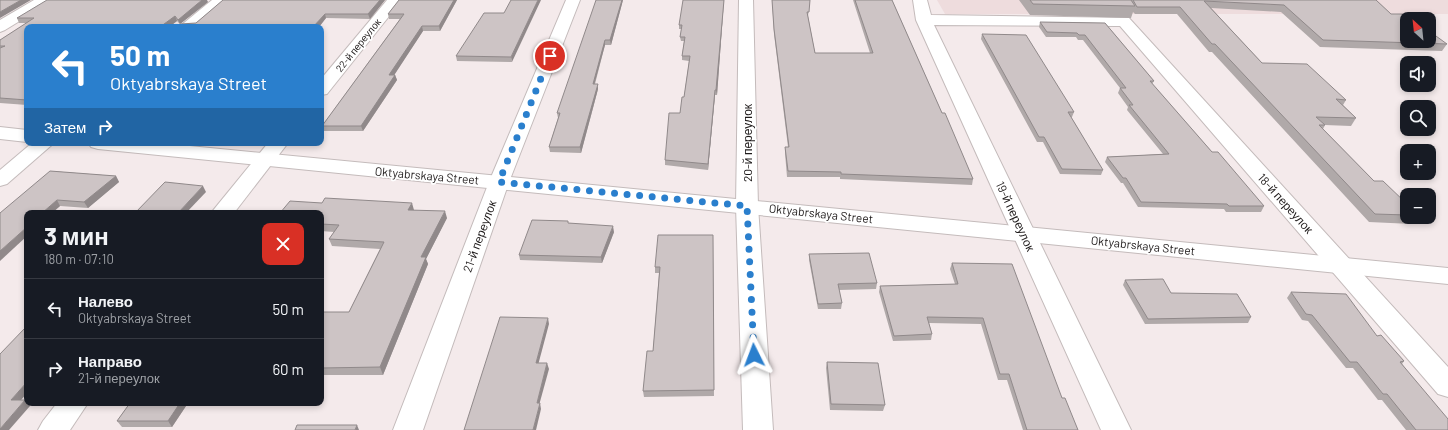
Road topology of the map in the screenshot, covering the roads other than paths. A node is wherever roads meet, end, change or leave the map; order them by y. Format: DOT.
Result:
graph roads {
  1 [pos="44,0"];
  2 [pos="221,0"];
  3 [pos="396,0"];
  4 [pos="573,0"];
  5 [pos="746,0"];
  6 [pos="922,10"];
  7 [pos="192,24"];
  8 [pos="0,27"];
  9 [pos="324,86"];
  10 [pos="0,133"];
  11 [pos="24,136"];
  12 [pos="40,146"];
  13 [pos="163,146"];
  14 [pos="271,151"];
  15 [pos="0,180"];
  16 [pos="499,182"];
  17 [pos="747,206"];
  18 [pos="224,210"];
  19 [pos="1024,234"];
  20 [pos="1341,265"];
  21 [pos="1448,276"];
  22 [pos="1448,386"];
  23 [pos="72,406"];
  24 [pos="53,430"];
  25 [pos="408,430"];
  26 [pos="758,430"];
  27 [pos="1116,430"];
  1 -- 8 [label="street"];
  2 -- 7 [label="street"];
  3 -- 9 [label="street, 22-й переулок"];
  4 -- 16 [label="street, 21-й переулок"];
  5 -- 17 [label="street, 20-й переулок"];
  6 -- 19 [label="street, 19-й переулок"];
  6 -- 20 [label="street, 18-й переулок"];
  10 -- 11 [label="street"];
  12 -- 15 [label="street"];
  13 -- 14 [label="street, Oktyabrskaya Street"];
  14 -- 16 [label="street, Oktyabrskaya Street"];
  14 -- 18 [label="street"];
  16 -- 17 [label="street, Oktyabrskaya Street"];
  16 -- 25 [label="street, 21-й переулок"];
  17 -- 19 [label="street, Oktyabrskaya Street"];
  17 -- 26 [label="street, 20-й переулок"];
  19 -- 20 [label="street, Oktyabrskaya Street"];
  19 -- 27 [label="street, 19-й переулок"];
  20 -- 21 [label="street, Oktyabrskaya Street"];
  20 -- 22 [label="street, 18-й переулок"];
  23 -- 24 [label="street"];
}
